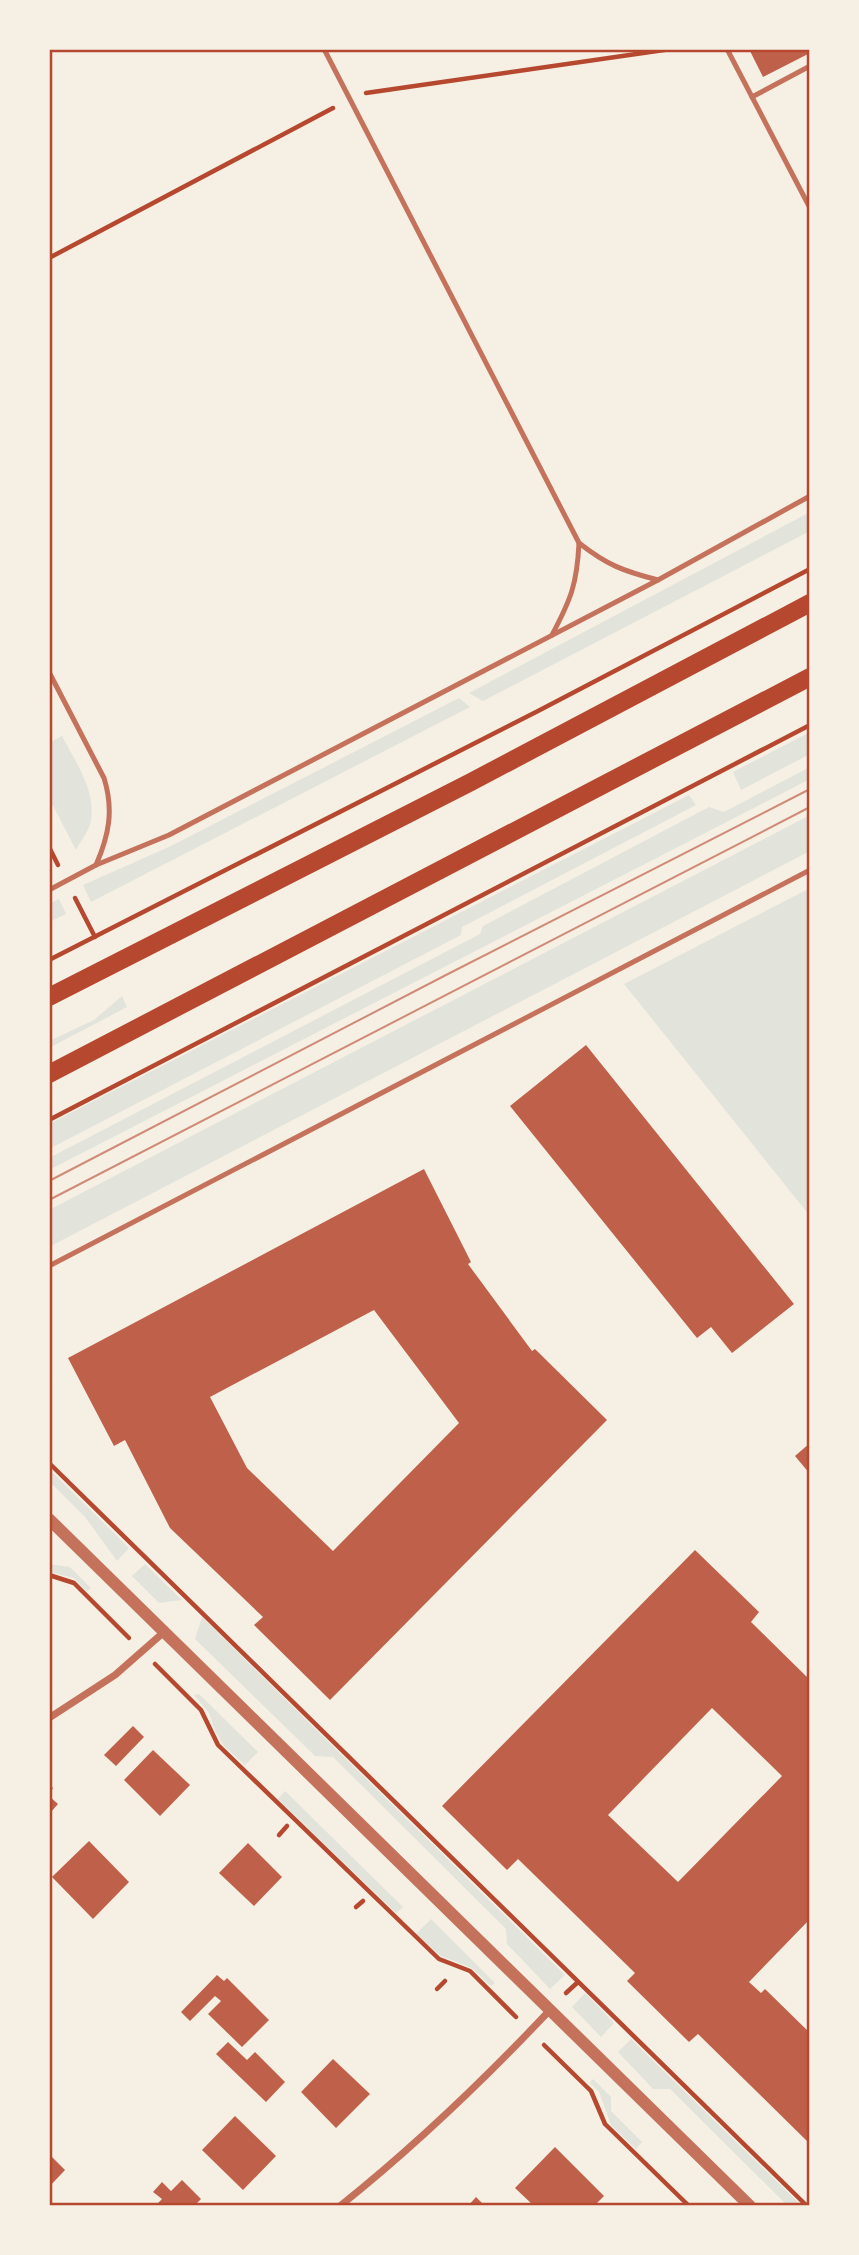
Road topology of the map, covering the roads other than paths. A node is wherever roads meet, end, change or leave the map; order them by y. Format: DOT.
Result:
graph roads {
  1 [pos="324,49"];
  2 [pos="727,49"];
  3 [pos="809,69"];
  4 [pos="752,97"];
  5 [pos="810,208"];
  6 [pos="810,496"];
  7 [pos="579,543"];
  8 [pos="658,580"];
  9 [pos="810,603"];
  10 [pos="552,635"];
  11 [pos="49,672"];
  12 [pos="810,677"];
  13 [pos="96,864"];
  14 [pos="810,870"];
  15 [pos="49,890"];
  16 [pos="49,997"];
  17 [pos="49,1074"];
  18 [pos="49,1266"];
  19 [pos="49,1519"];
  20 [pos="164,1632"];
  21 [pos="49,1718"];
  22 [pos="550,2010"];
  23 [pos="340,2206"];
  24 [pos="750,2206"];
  1 -- 7 [label="lane"];
  2 -- 4 [label="lane"];
  3 -- 4 [label="lane"];
  4 -- 5 [label="lane"];
  6 -- 8 [label="lane"];
  7 -- 8 [label="lane"];
  7 -- 10 [label="lane"];
  8 -- 10 [label="lane"];
  9 -- 16 [label="main road"];
  10 -- 13 [label="lane"];
  11 -- 13 [label="lane"];
  12 -- 17 [label="main road"];
  13 -- 15 [label="lane"];
  14 -- 18 [label="lane"];
  19 -- 20 [label="street"];
  20 -- 21 [label="street"];
  20 -- 22 [label="street"];
  22 -- 23 [label="street"];
  22 -- 24 [label="street"];
}
